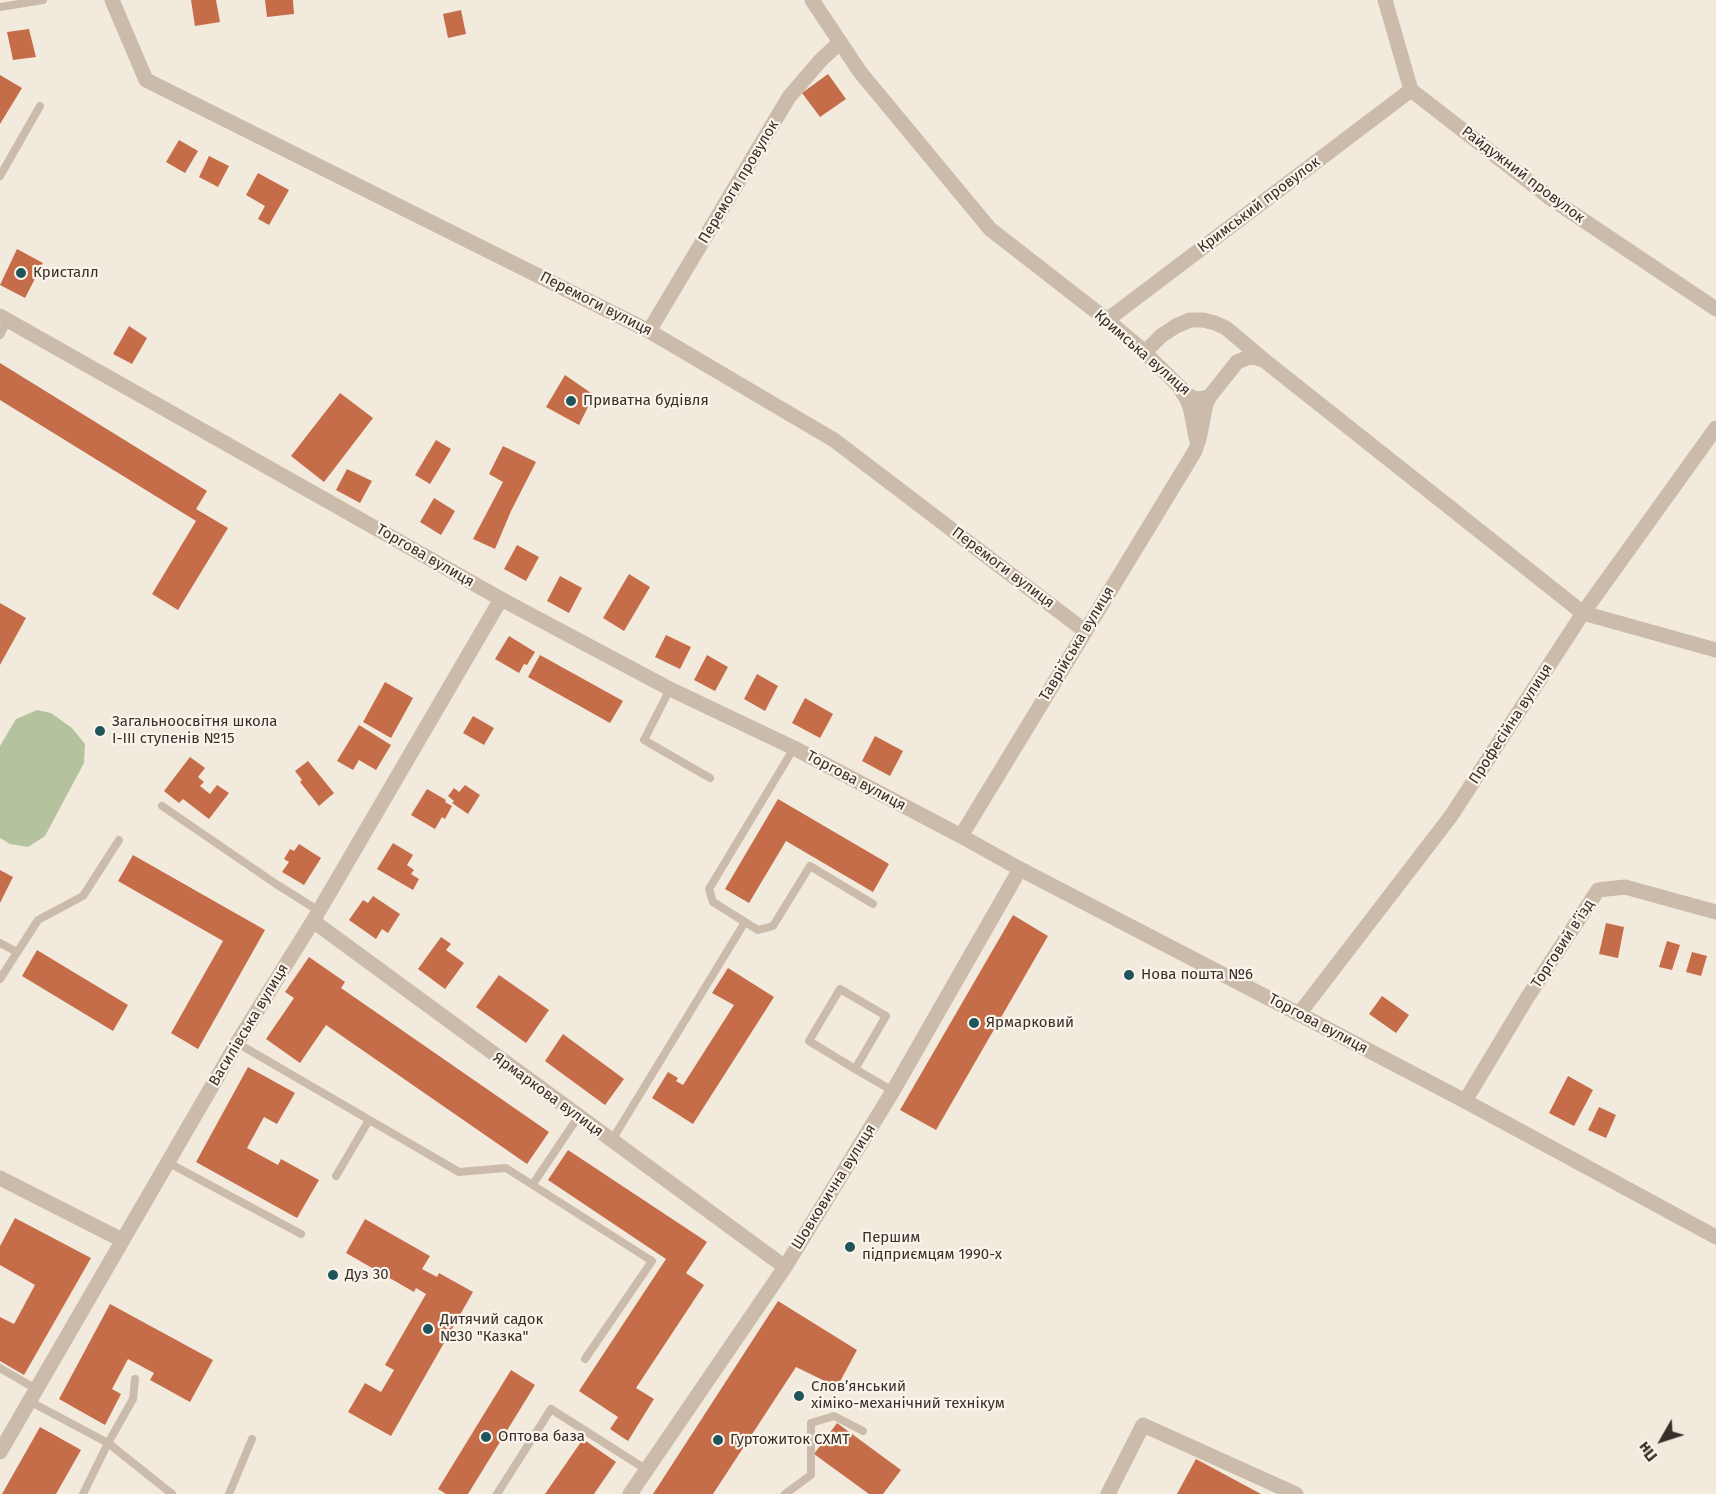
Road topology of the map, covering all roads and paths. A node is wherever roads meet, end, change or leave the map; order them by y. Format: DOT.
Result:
graph roads {
  1 [pos="44,0"];
  2 [pos="112,0"];
  3 [pos="812,0"];
  4 [pos="1386,0"];
  5 [pos="0,7"];
  6 [pos="840,42"];
  7 [pos="1411,90"];
  8 [pos="40,106"];
  9 [pos="0,176"];
  10 [pos="1716,309"];
  11 [pos="4,318"];
  12 [pos="1107,320"];
  13 [pos="649,331"];
  14 [pos="0,335"];
  15 [pos="1144,353"];
  16 [pos="1265,361"];
  17 [pos="1181,390"];
  18 [pos="1210,396"];
  19 [pos="1716,428"];
  20 [pos="1195,451"];
  21 [pos="501,599"];
  22 [pos="1583,613"];
  23 [pos="1085,631"];
  24 [pos="1716,650"];
  25 [pos="670,689"];
  26 [pos="794,748"];
  27 [pos="710,778"];
  28 [pos="162,806"];
  29 [pos="961,836"];
  30 [pos="119,840"];
  31 [pos="1020,869"];
  32 [pos="873,904"];
  33 [pos="1716,912"];
  34 [pos="316,916"];
  35 [pos="745,922"];
  36 [pos="0,943"];
  37 [pos="17,952"];
  38 [pos="0,979"];
  39 [pos="1299,1014"];
  40 [pos="237,1043"];
  41 [pos="855,1068"];
  42 [pos="893,1091"];
  43 [pos="1465,1101"];
  44 [pos="578,1117"];
  45 [pos="369,1120"];
  46 [pos="611,1142"];
  47 [pos="167,1162"];
  48 [pos="336,1176"];
  49 [pos="0,1178"];
  50 [pos="533,1184"];
  51 [pos="301,1234"];
  52 [pos="1716,1238"];
  53 [pos="122,1240"];
  54 [pos="784,1267"];
  55 [pos="585,1359"];
  56 [pos="0,1368"];
  57 [pos="135,1379"];
  58 [pos="32,1395"];
  59 [pos="863,1431"];
  60 [pos="252,1439"];
  61 [pos="108,1443"];
  62 [pos="0,1452"];
  63 [pos="647,1470"];
  64 [pos="83,1494"];
  65 [pos="172,1494"];
  66 [pos="229,1494"];
  67 [pos="497,1494"];
  68 [pos="630,1494"];
  69 [pos="785,1494"];
  70 [pos="1108,1494"];
  71 [pos="1296,1494"];
  1 -- 5 [label="lane"];
  2 -- 13 [label="street, Перемоги вулиця"];
  3 -- 6 [label="street, Кримська вулиця"];
  4 -- 7 [label="street"];
  6 -- 12 [label="street, Кримська вулиця"];
  6 -- 13 [label="street, Перемоги провулок"];
  7 -- 10 [label="street, Райдужний провулок"];
  7 -- 12 [label="street, Кримський провулок"];
  8 -- 9 [label="lane"];
  11 -- 14 [label="lane"];
  11 -- 21 [label="street, Торгова вулиця"];
  12 -- 15 [label="street, Кримська вулиця"];
  13 -- 23 [label="street, Перемоги вулиця"];
  15 -- 16 [label="street"];
  15 -- 17 [label="street, Кримська вулиця"];
  16 -- 18 [label="street, Кримська вулиця"];
  16 -- 22 [label="street"];
  17 -- 18 [label="street, Кримська вулиця"];
  17 -- 20 [label="street"];
  18 -- 20 [label="street, Таврійська вулиця"];
  19 -- 22 [label="street, Професійна вулиця"];
  20 -- 23 [label="street, Таврійська вулиця"];
  21 -- 25 [label="street, Торгова вулиця"];
  21 -- 34 [label="street, Василівська вулиця"];
  22 -- 24 [label="street"];
  22 -- 39 [label="street, Професійна вулиця"];
  23 -- 29 [label="street, Таврійська вулиця"];
  25 -- 26 [label="street, Торгова вулиця"];
  25 -- 27 [label="lane"];
  26 -- 29 [label="street, Торгова вулиця"];
  26 -- 35 [label="lane"];
  28 -- 34 [label="lane"];
  29 -- 31 [label="street, Торгова вулиця"];
  30 -- 37 [label="lane"];
  31 -- 39 [label="street, Торгова вулиця"];
  31 -- 42 [label="street, Шовковична вулиця"];
  32 -- 35 [label="lane"];
  33 -- 43 [label="street, Торговий в’їзд"];
  34 -- 40 [label="street, Василівська вулиця"];
  34 -- 44 [label="street, Ярмаркова вулиця"];
  35 -- 46 [label="lane"];
  36 -- 37 [label="lane"];
  37 -- 38 [label="lane"];
  39 -- 43 [label="street, Торгова вулиця"];
  40 -- 45 [label="lane"];
  40 -- 47 [label="street, Василівська вулиця"];
  41 -- 41 [label="lane"];
  41 -- 42 [label="lane"];
  42 -- 54 [label="street, Шовковична вулиця"];
  43 -- 52 [label="street, Торгова вулиця"];
  44 -- 46 [label="street, Ярмаркова вулиця"];
  44 -- 50 [label="lane"];
  45 -- 48 [label="lane"];
  45 -- 50 [label="lane"];
  46 -- 54 [label="street, Ярмаркова вулиця"];
  47 -- 51 [label="lane"];
  47 -- 53 [label="street, Василівська вулиця"];
  49 -- 53 [label="street"];
  50 -- 55 [label="lane"];
  53 -- 58 [label="street, Василівська вулиця"];
  54 -- 63 [label="street, Шовковична вулиця"];
  56 -- 58 [label="lane"];
  57 -- 61 [label="lane"];
  58 -- 61 [label="lane"];
  58 -- 62 [label="street, Василівська вулиця"];
  59 -- 69 [label="lane"];
  60 -- 66 [label="lane"];
  61 -- 64 [label="lane"];
  61 -- 65 [label="lane"];
  63 -- 67 [label="lane"];
  63 -- 68 [label="street, Шовковична вулиця"];
  70 -- 71 [label="street"];
}
